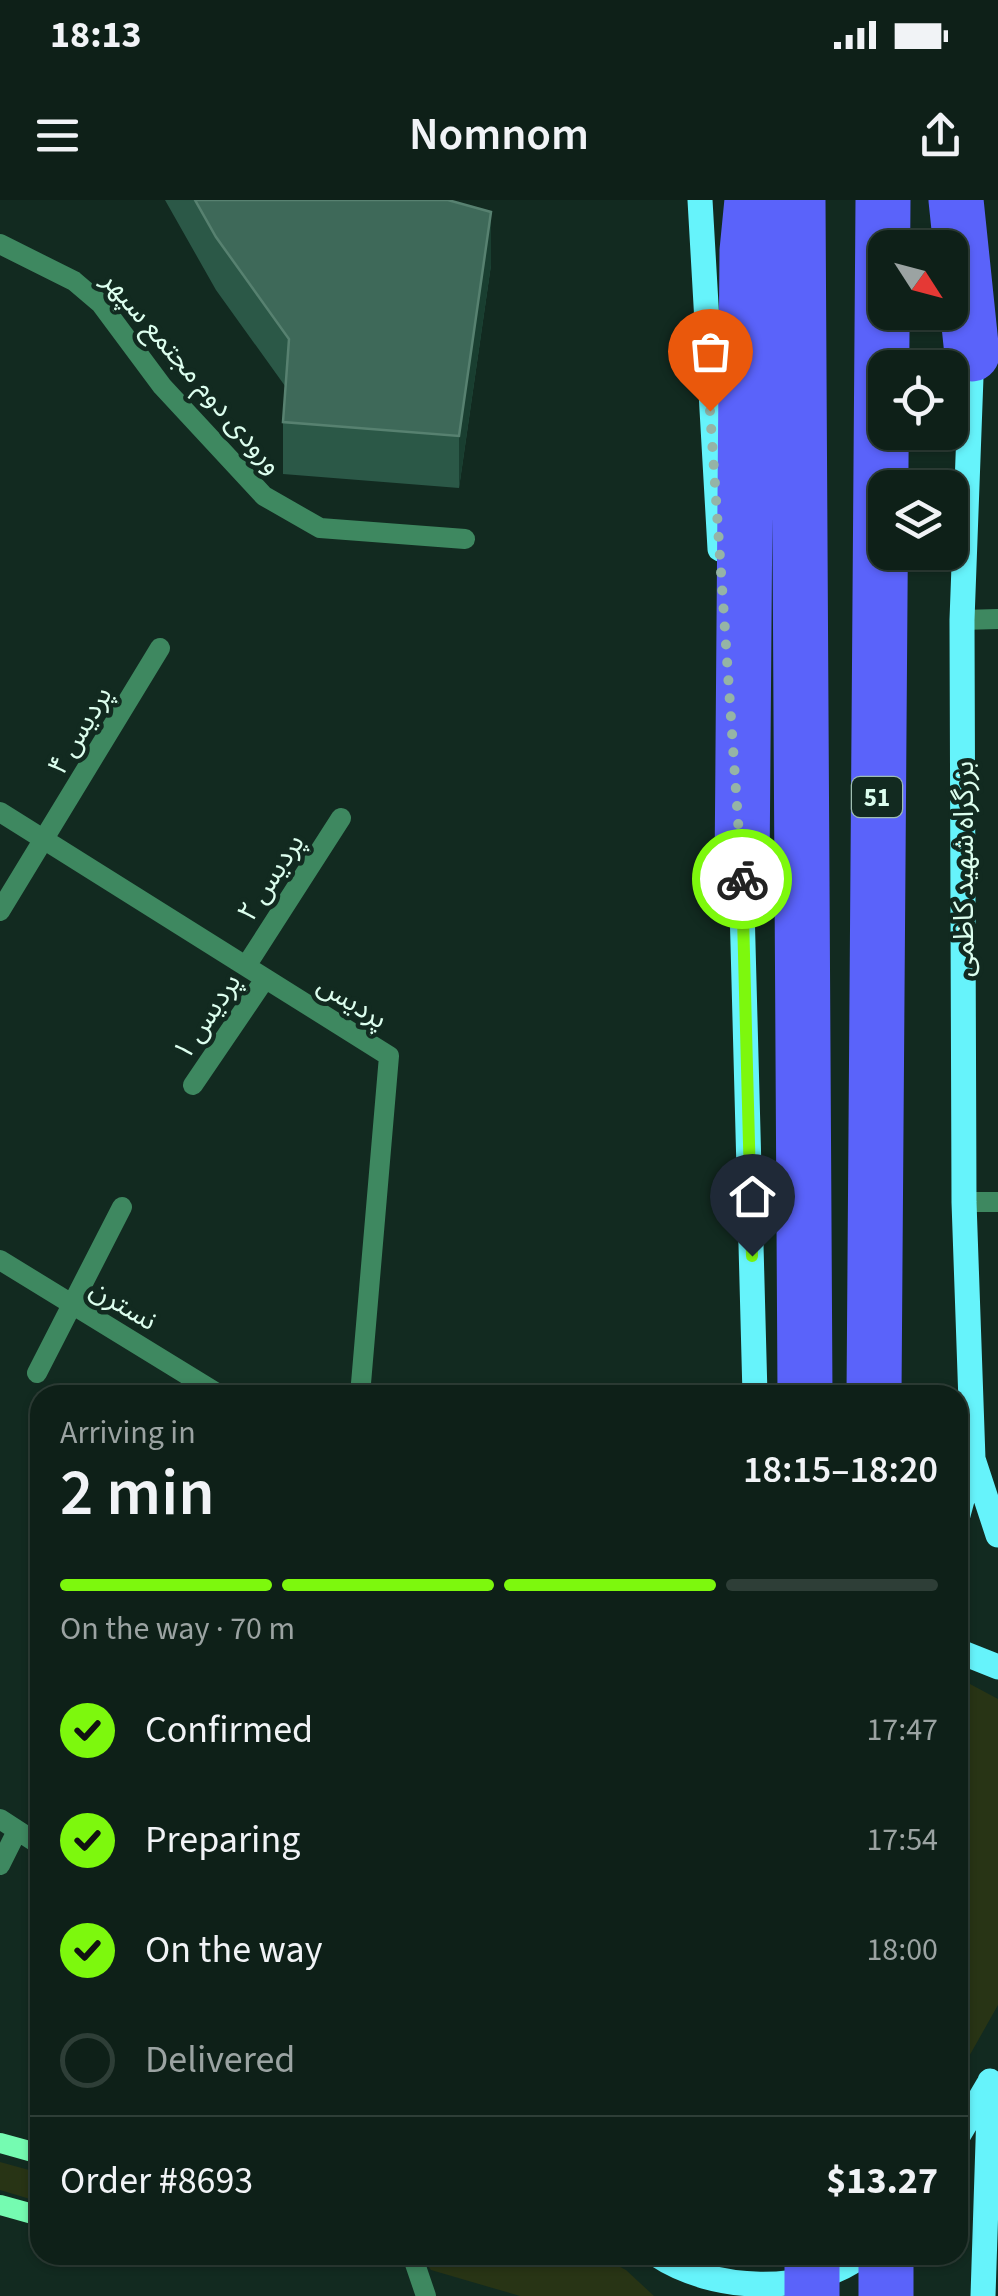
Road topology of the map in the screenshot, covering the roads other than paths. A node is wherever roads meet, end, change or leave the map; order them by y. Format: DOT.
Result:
graph roads {
  1 [pos="700,200"];
  2 [pos="752,200"];
  3 [pos="798,200"];
  4 [pos="883,200"];
  5 [pos="956,200"];
  6 [pos="978,200"];
  7 [pos="0,244"];
  8 [pos="972,354"];
  9 [pos="465,539"];
  10 [pos="962,620"];
  11 [pos="998,620"];
  12 [pos="160,648"];
  13 [pos="0,812"];
  14 [pos="340,818"];
  15 [pos="44,840"];
  16 [pos="742,875"];
  17 [pos="0,911"];
  18 [pos="246,966"];
  19 [pos="266,979"];
  20 [pos="192,1085"];
  21 [pos="964,1202"];
  22 [pos="998,1202"];
  23 [pos="122,1207"];
  24 [pos="0,1260"];
  25 [pos="72,1305"];
  26 [pos="38,1374"];
  27 [pos="204,1385"];
  28 [pos="361,1385"];
  29 [pos="755,1385"];
  30 [pos="805,1385"];
  31 [pos="874,1385"];
  32 [pos="973,1459"];
  33 [pos="968,1478"];
  34 [pos="998,1535"];
  35 [pos="968,1656"];
  36 [pos="998,1667"];
  37 [pos="9,1825"];
  38 [pos="0,1865"];
  39 [pos="994,2074"];
  40 [pos="968,2119"];
  41 [pos="0,2143"];
  42 [pos="30,2151"];
  43 [pos="0,2205"];
  44 [pos="30,2213"];
  45 [pos="415,2265"];
  46 [pos="678,2265"];
  47 [pos="812,2265"];
  48 [pos="850,2265"];
  49 [pos="886,2265"];
  50 [pos="686,2268"];
  51 [pos="426,2296"];
  52 [pos="694,2296"];
  53 [pos="812,2296"];
  54 [pos="886,2296"];
  55 [pos="983,2296"];
  1 -- 16 [label="main road"];
  2 -- 16 [label="highway"];
  3 -- 30 [label="highway"];
  4 -- 31 [label="highway, 51"];
  5 -- 8 [label="highway"];
  6 -- 8 [label="main road, بزرگراه شهید کاظمی"];
  7 -- 9 [label="street, ورودی دوم مجتمع سپهر"];
  8 -- 10 [label="main road, بزرگراه شهید کاظمی"];
  10 -- 11 [label="street"];
  10 -- 21 [label="main road, بزرگراه شهید کاظمی"];
  12 -- 15 [label="street, پردیس ۴"];
  13 -- 15 [label="street, پردیس"];
  14 -- 18 [label="street, پردیس ۲"];
  15 -- 17 [label="street, پردیس ۴"];
  15 -- 18 [label="street, پردیس"];
  16 -- 29 [label="main road"];
  18 -- 19 [label="street, پردیس"];
  19 -- 20 [label="street, پردیس ۱"];
  19 -- 28 [label="street, پردیس"];
  21 -- 22 [label="street"];
  21 -- 32 [label="main road, بزرگراه شهید کاظمی"];
  23 -- 25 [label="street"];
  24 -- 25 [label="street, نسترن"];
  25 -- 26 [label="street"];
  25 -- 27 [label="street, نسترن"];
  32 -- 33 [label="main road"];
  32 -- 34 [label="main road, بزرگراه شهید کاظمی"];
  35 -- 36 [label="main road"];
  37 -- 38 [label="street"];
  39 -- 40 [label="main road"];
  39 -- 55 [label="main road"];
  41 -- 42 [label="main road"];
  43 -- 44 [label="main road"];
  45 -- 51 [label="street"];
  46 -- 50 [label="main road"];
  47 -- 53 [label="highway"];
  48 -- 50 [label="main road"];
  49 -- 54 [label="highway"];
  50 -- 52 [label="main road"];
}
